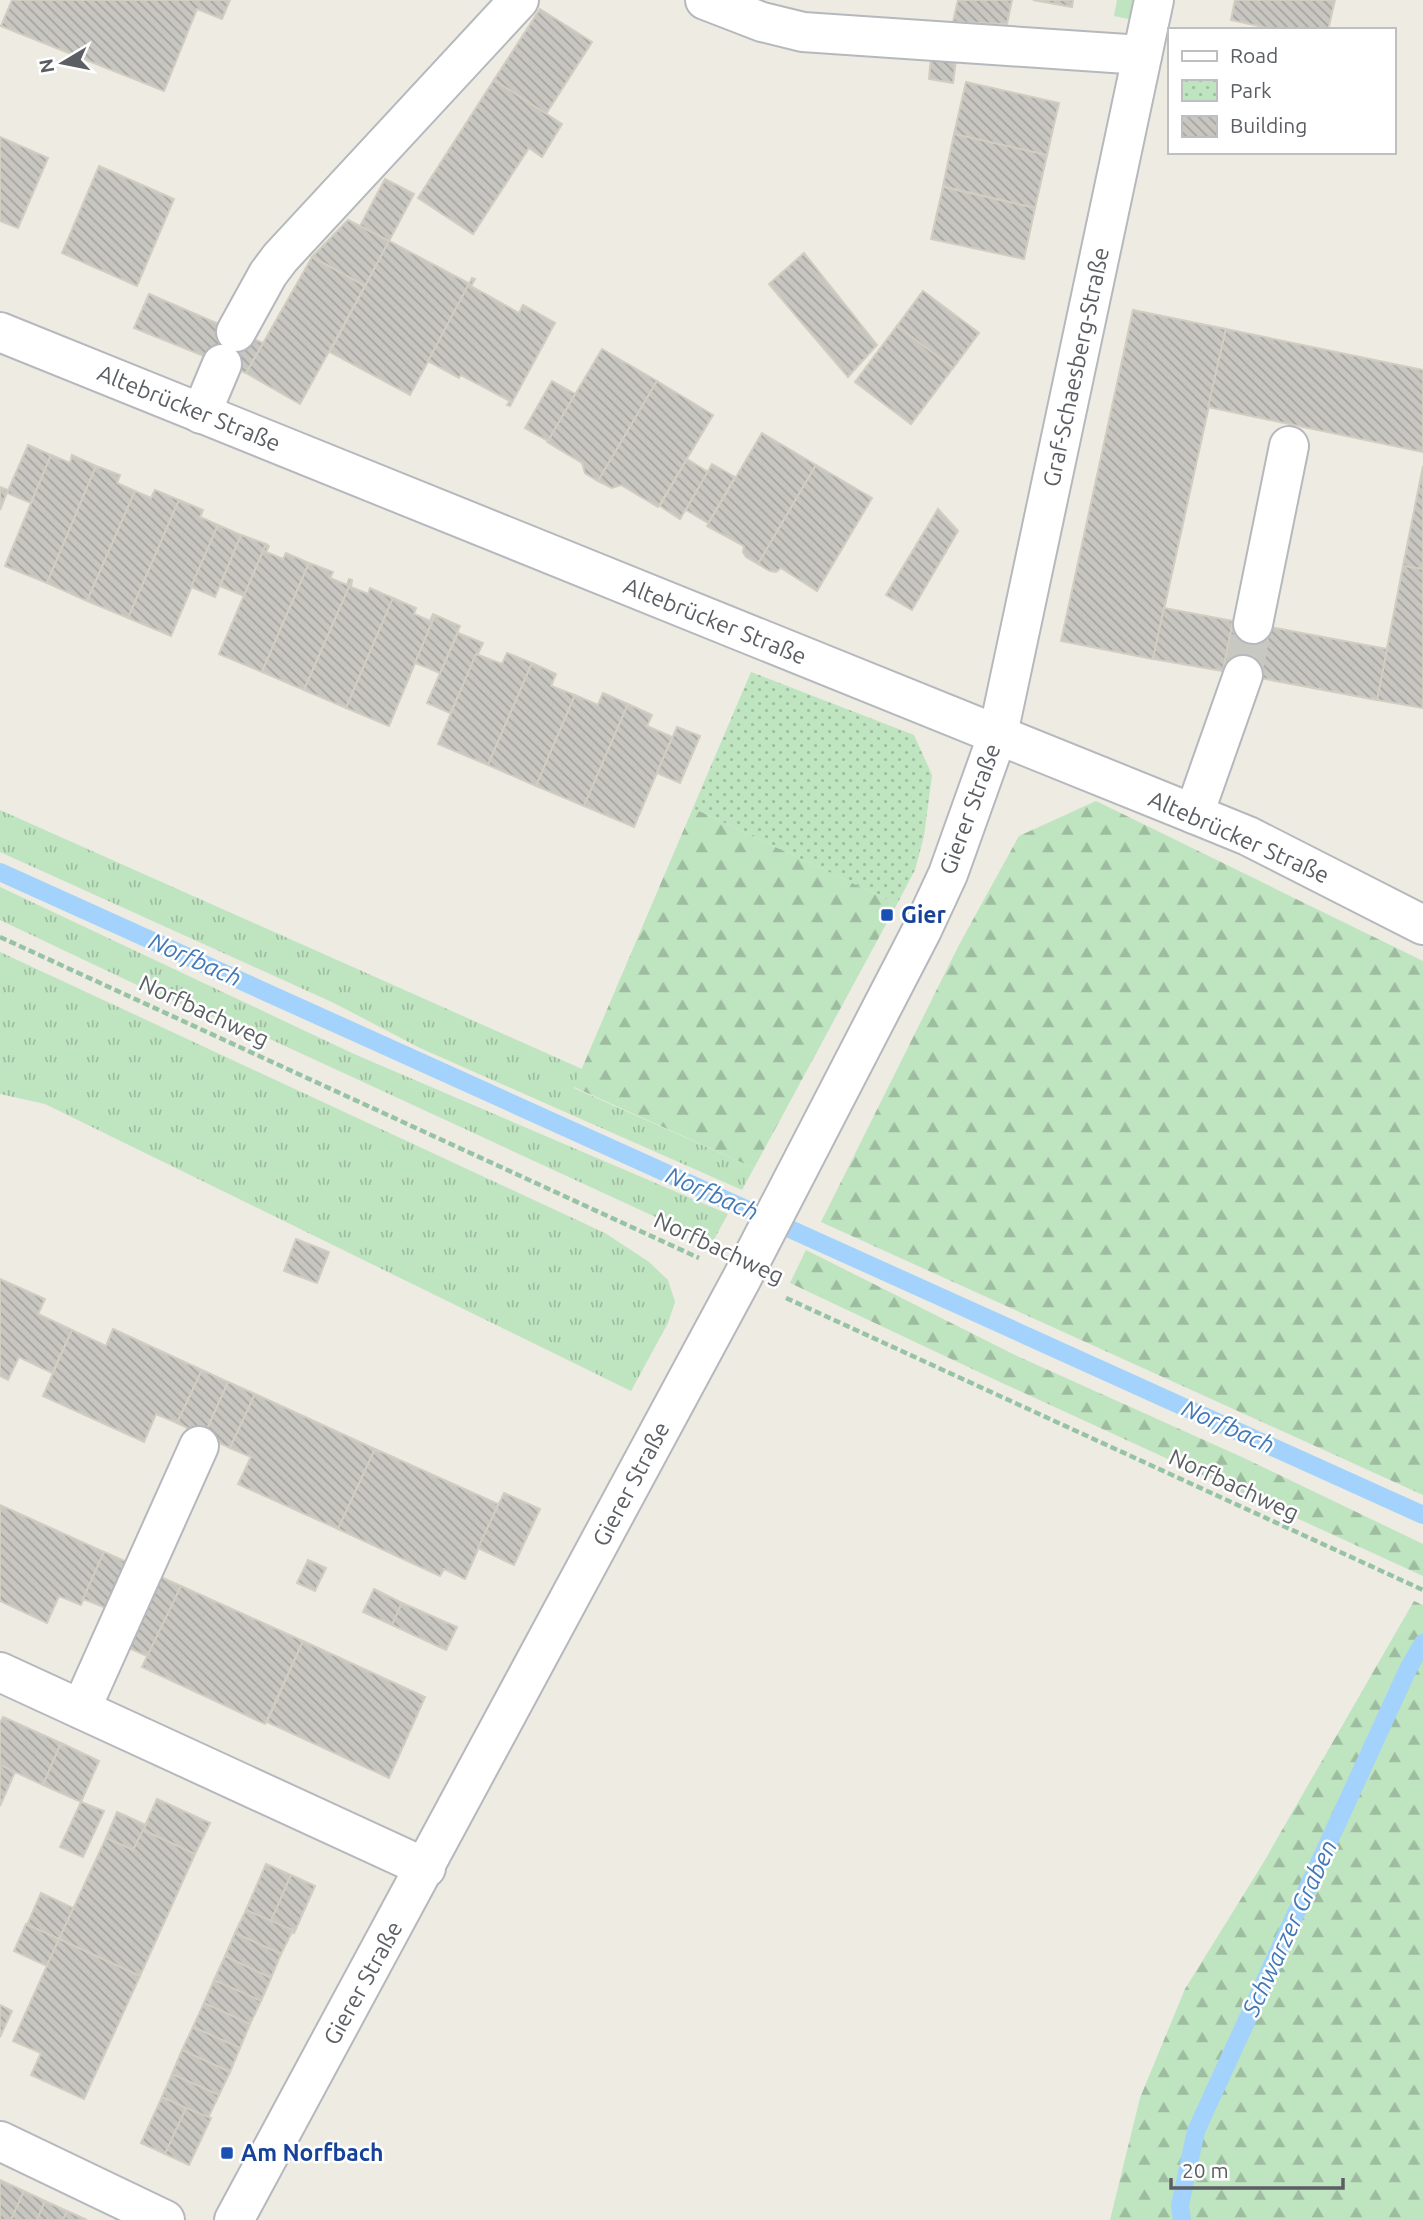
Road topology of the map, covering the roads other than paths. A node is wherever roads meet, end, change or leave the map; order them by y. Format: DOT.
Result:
graph roads {
  1 [pos="519,0"];
  2 [pos="705,0"];
  3 [pos="1154,0"];
  4 [pos="1142,55"];
  5 [pos="0,331"];
  6 [pos="201,414"];
  7 [pos="1289,446"];
  8 [pos="1253,624"];
  9 [pos="1243,675"];
  10 [pos="998,734"];
  11 [pos="1194,814"];
  12 [pos="1423,925"];
  13 [pos="199,1446"];
  14 [pos="0,1672"];
  15 [pos="81,1709"];
  16 [pos="426,1868"];
  17 [pos="0,2141"];
  18 [pos="165,2220"];
  19 [pos="234,2220"];
  1 -- 6 [label="street"];
  2 -- 4 [label="street"];
  3 -- 4 [label="street, Graf-Schaesberg-Straße"];
  4 -- 10 [label="street, Graf-Schaesberg-Straße"];
  5 -- 6 [label="street, Altebrücker Straße"];
  6 -- 10 [label="street, Altebrücker Straße"];
  7 -- 8 [label="street"];
  9 -- 11 [label="street"];
  10 -- 11 [label="street, Altebrücker Straße"];
  10 -- 16 [label="street, Gierer Straße"];
  11 -- 12 [label="street, Altebrücker Straße"];
  13 -- 15 [label="street"];
  14 -- 15 [label="street"];
  15 -- 16 [label="street"];
  16 -- 19 [label="street, Gierer Straße"];
  17 -- 18 [label="street"];
}
